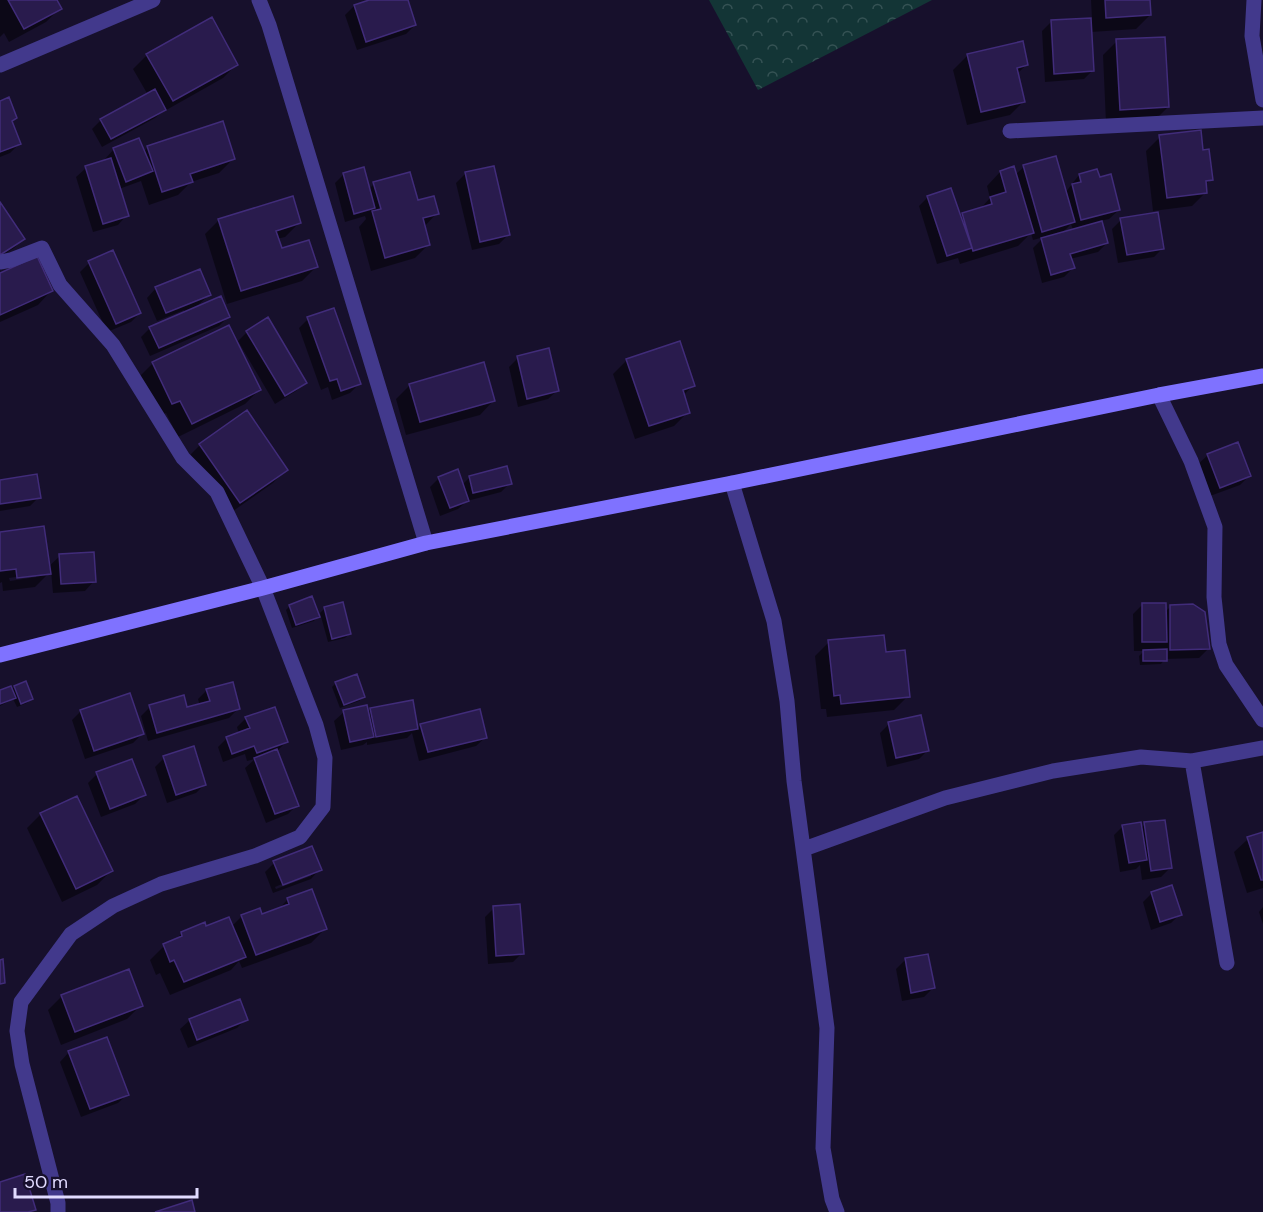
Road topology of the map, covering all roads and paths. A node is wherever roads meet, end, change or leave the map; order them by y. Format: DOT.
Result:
graph roads {
  1 [pos="153,0"];
  2 [pos="259,0"];
  3 [pos="1254,0"];
  4 [pos="0,65"];
  5 [pos="1263,100"];
  6 [pos="1263,118"];
  7 [pos="1010,131"];
  8 [pos="0,262"];
  9 [pos="1263,376"];
  10 [pos="1159,395"];
  11 [pos="732,483"];
  12 [pos="426,543"];
  13 [pos="263,588"];
  14 [pos="0,655"];
  15 [pos="1263,720"];
  16 [pos="1263,748"];
  17 [pos="1192,761"];
  18 [pos="804,849"];
  19 [pos="1227,963"];
  20 [pos="58,1212"];
  21 [pos="837,1212"];
  1 -- 4 [label="street"];
  2 -- 12 [label="street"];
  3 -- 5 [label="street"];
  6 -- 7 [label="street"];
  8 -- 13 [label="street"];
  9 -- 10 [label="street"];
  10 -- 11 [label="street"];
  10 -- 15 [label="street"];
  11 -- 12 [label="street"];
  11 -- 18 [label="street"];
  12 -- 13 [label="street"];
  13 -- 14 [label="street"];
  13 -- 20 [label="street"];
  16 -- 17 [label="street"];
  17 -- 18 [label="street"];
  17 -- 19 [label="street"];
  18 -- 21 [label="street"];
}
